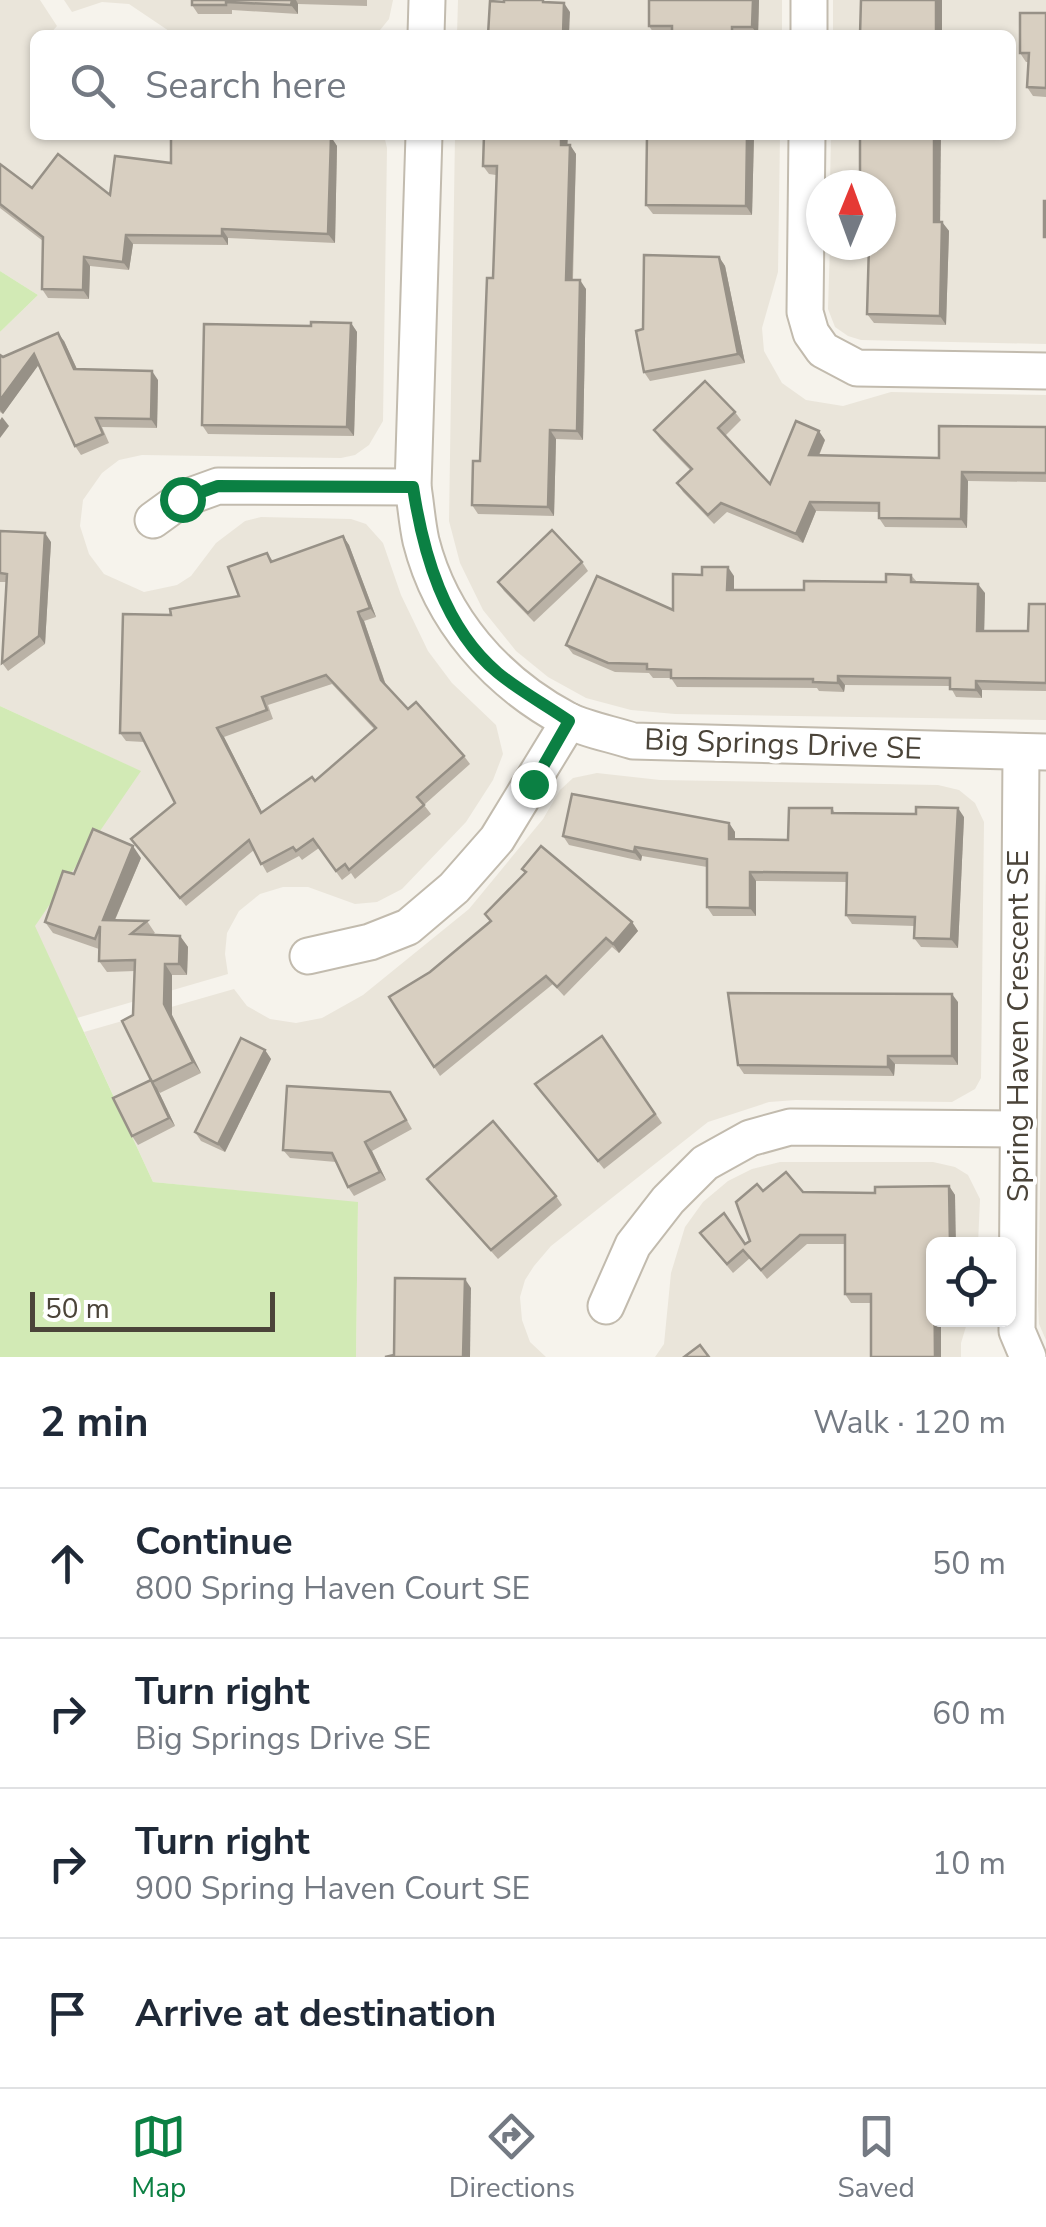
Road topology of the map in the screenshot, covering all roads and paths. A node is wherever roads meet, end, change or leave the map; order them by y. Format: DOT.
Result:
graph roads {
  1 [pos="427,0"];
  2 [pos="809,0"];
  3 [pos="426,30"];
  4 [pos="808,30"];
  5 [pos="424,140"];
  6 [pos="807,140"];
  7 [pos="1046,372"];
  8 [pos="413,487"];
  9 [pos="153,520"];
  10 [pos="569,721"];
  11 [pos="1033,752"];
  12 [pos="308,956"];
  13 [pos="1017,1128"];
  14 [pos="606,1306"];
  15 [pos="1028,1357"];
  1 -- 3 [label="street"];
  2 -- 4 [label="street"];
  5 -- 8 [label="street, Big Springs Drive SE"];
  6 -- 7 [label="street"];
  8 -- 9 [label="street"];
  8 -- 10 [label="street, Big Springs Drive SE"];
  10 -- 11 [label="street, Big Springs Drive SE"];
  10 -- 12 [label="street"];
  11 -- 13 [label="street, Spring Haven Crescent SE"];
  13 -- 14 [label="street"];
  13 -- 15 [label="street, Spring Haven Crescent SE"];
}
